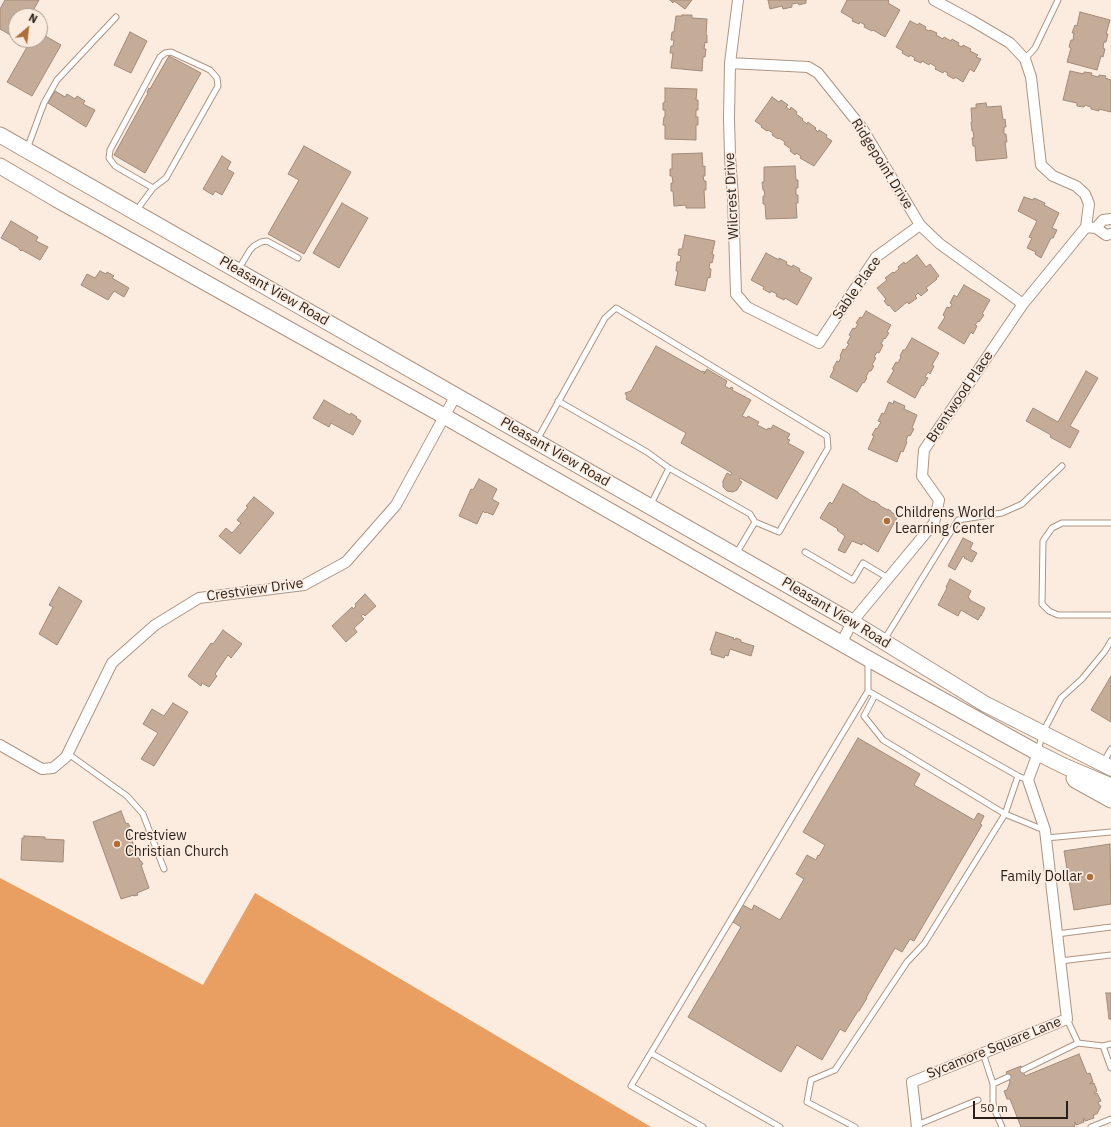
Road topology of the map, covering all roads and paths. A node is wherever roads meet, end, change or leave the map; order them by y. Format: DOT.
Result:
graph roads {
  1 [pos="738,0"];
  2 [pos="934,0"];
  3 [pos="1058,0"];
  4 [pos="116,17"];
  5 [pos="1025,59"];
  6 [pos="730,63"];
  7 [pos="0,135"];
  8 [pos="27,150"];
  9 [pos="0,166"];
  10 [pos="153,188"];
  11 [pos="135,212"];
  12 [pos="1111,219"];
  13 [pos="920,225"];
  14 [pos="1091,227"];
  15 [pos="1111,234"];
  16 [pos="298,258"];
  17 [pos="238,270"];
  18 [pos="1023,304"];
  19 [pos="819,343"];
  20 [pos="456,395"];
  21 [pos="558,401"];
  22 [pos="444,416"];
  23 [pos="536,441"];
  24 [pos="1062,466"];
  25 [pos="669,468"];
  26 [pos="650,506"];
  27 [pos="755,522"];
  28 [pos="1111,523"];
  29 [pos="638,526"];
  30 [pos="805,552"];
  31 [pos="735,554"];
  32 [pos="888,578"];
  33 [pos="1111,615"];
  34 [pos="852,622"];
  35 [pos="884,641"];
  36 [pos="1111,641"];
  37 [pos="841,644"];
  38 [pos="868,658"];
  39 [pos="868,691"];
  40 [pos="876,696"];
  41 [pos="1042,734"];
  42 [pos="0,745"];
  43 [pos="1111,749"];
  44 [pos="67,753"];
  45 [pos="1038,753"];
  46 [pos="1064,766"];
  47 [pos="1107,766"];
  48 [pos="1023,778"];
  49 [pos="1111,786"];
  50 [pos="1111,800"];
  51 [pos="1006,814"];
  52 [pos="1111,832"];
  53 [pos="1046,834"];
  54 [pos="164,869"];
  55 [pos="1111,927"];
  56 [pos="1057,934"];
  57 [pos="1111,955"];
  58 [pos="1060,961"];
  59 [pos="1067,1019"];
  60 [pos="1078,1043"];
  61 [pos="1111,1044"];
  62 [pos="1103,1046"];
  63 [pos="651,1053"];
  64 [pos="983,1053"];
  65 [pos="1111,1068"];
  66 [pos="1023,1070"];
  67 [pos="1008,1077"];
  68 [pos="993,1084"];
  69 [pos="978,1100"];
  70 [pos="1111,1119"];
  71 [pos="917,1126"];
  72 [pos="703,1127"];
  73 [pos="780,1127"];
  74 [pos="855,1127"];
  75 [pos="1002,1127"];
  76 [pos="1091,1127"];
  1 -- 6 [label="street, Wilcrest Drive"];
  2 -- 5 [label="street"];
  3 -- 5 [label="lane"];
  4 -- 8 [label="lane"];
  5 -- 14 [label="street"];
  6 -- 13 [label="street, Ridgepoint Drive"];
  6 -- 19 [label="street, Wilcrest Drive"];
  7 -- 8 [label="main road, Pleasant View Road"];
  8 -- 11 [label="main road, Pleasant View Road"];
  9 -- 22 [label="main road, Pleasant View Road"];
  10 -- 10 [label="lane"];
  10 -- 11 [label="lane"];
  11 -- 17 [label="main road, Pleasant View Road"];
  12 -- 14 [label="street, Brentwood Place"];
  13 -- 18 [label="street, Ridgepoint Drive"];
  13 -- 19 [label="street, Sable Place"];
  14 -- 15 [label="street"];
  14 -- 18 [label="street, Brentwood Place"];
  16 -- 17 [label="lane"];
  17 -- 20 [label="main road, Pleasant View Road"];
  18 -- 32 [label="street, Brentwood Place"];
  20 -- 22 [label="street, Crestview Drive"];
  20 -- 23 [label="main road, Pleasant View Road"];
  21 -- 23 [label="lane"];
  21 -- 25 [label="lane"];
  21 -- 27 [label="lane"];
  22 -- 29 [label="main road, Pleasant View Road"];
  22 -- 44 [label="street, Crestview Drive"];
  23 -- 26 [label="main road, Pleasant View Road"];
  24 -- 35 [label="lane"];
  25 -- 26 [label="lane"];
  25 -- 27 [label="lane"];
  26 -- 29 [label="main road"];
  26 -- 31 [label="main road, Pleasant View Road"];
  27 -- 31 [label="lane"];
  28 -- 33 [label="lane"];
  29 -- 37 [label="main road, Pleasant View Road"];
  30 -- 32 [label="lane"];
  31 -- 34 [label="main road, Pleasant View Road"];
  32 -- 34 [label="street, Brentwood Place"];
  34 -- 35 [label="main road, Pleasant View Road"];
  34 -- 37 [label="street, Brentwood Place"];
  35 -- 41 [label="main road, Pleasant View Road"];
  36 -- 41 [label="lane"];
  37 -- 38 [label="main road, Pleasant View Road"];
  38 -- 39 [label="lane"];
  38 -- 45 [label="main road, Pleasant View Road"];
  39 -- 40 [label="lane"];
  39 -- 63 [label="lane"];
  40 -- 48 [label="lane"];
  40 -- 51 [label="lane"];
  41 -- 45 [label="lane"];
  41 -- 47 [label="main road, Pleasant View Road"];
  42 -- 44 [label="street, Crestview Drive"];
  43 -- 47 [label="lane"];
  44 -- 54 [label="lane"];
  45 -- 46 [label="main road, Pleasant View Road"];
  45 -- 48 [label="street"];
  46 -- 49 [label="main road, Pleasant View Road"];
  46 -- 50 [label="main road"];
  48 -- 51 [label="lane"];
  48 -- 53 [label="street, Sycamore Square Lane"];
  51 -- 53 [label="lane"];
  51 -- 74 [label="lane"];
  52 -- 53 [label="lane"];
  53 -- 56 [label="street, Sycamore Square Lane"];
  55 -- 56 [label="lane"];
  56 -- 58 [label="street, Sycamore Square Lane"];
  57 -- 58 [label="lane"];
  58 -- 59 [label="street, Sycamore Square Lane"];
  59 -- 60 [label="lane"];
  59 -- 64 [label="street, Sycamore Square Lane"];
  60 -- 62 [label="lane"];
  60 -- 66 [label="lane"];
  61 -- 62 [label="lane"];
  62 -- 65 [label="lane"];
  63 -- 72 [label="lane"];
  63 -- 73 [label="lane"];
  64 -- 68 [label="lane"];
  64 -- 71 [label="street, Sycamore Square Lane"];
  67 -- 68 [label="lane"];
  68 -- 75 [label="lane"];
  69 -- 71 [label="lane"];
  70 -- 76 [label="lane"];
}
